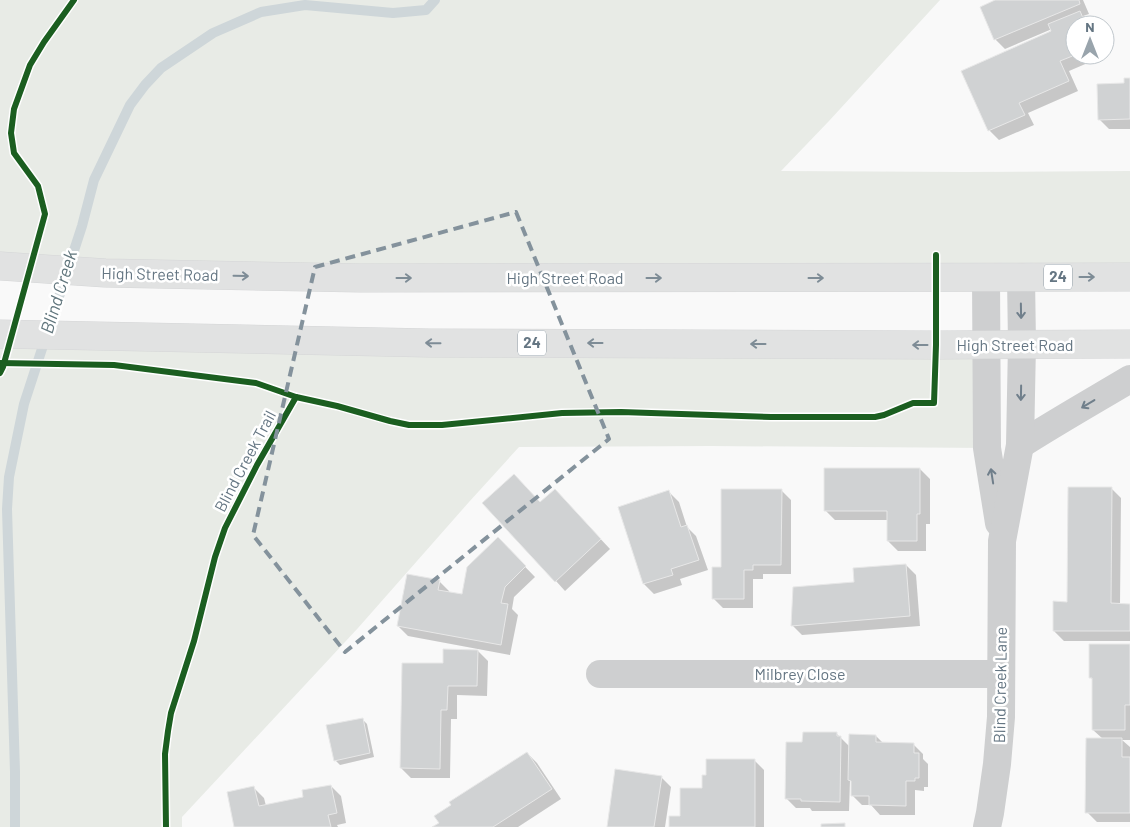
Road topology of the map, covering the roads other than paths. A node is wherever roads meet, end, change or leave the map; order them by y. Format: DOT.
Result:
graph roads {
  1 [pos="3,267"];
  2 [pos="1021,277"];
  3 [pos="1130,277"];
  4 [pos="986,278"];
  5 [pos="0,334"];
  6 [pos="986,344"];
  7 [pos="1022,344"];
  8 [pos="1130,344"];
  9 [pos="1130,379"];
  10 [pos="1020,445"];
  11 [pos="1002,541"];
  12 [pos="600,674"];
  13 [pos="1000,674"];
  14 [pos="987,827"];
  1 -- 4 [label="main road, High Street Road / 24, one-way"];
  2 -- 3 [label="main road, High Street Road / 24, one-way"];
  2 -- 4 [label="main road, High Street Road / 24"];
  2 -- 7 [label="street, Blind Creek Lane, one-way"];
  4 -- 6 [label="street, Blind Creek Lane"];
  6 -- 5 [label="main road, High Street Road / 24, one-way"];
  6 -- 7 [label="main road, High Street Road / 24"];
  11 -- 6 [label="street, Blind Creek Lane, one-way"];
  7 -- 8 [label="main road, High Street Road / 24"];
  7 -- 10 [label="street, Blind Creek Lane, one-way"];
  9 -- 10 [label="street, one-way"];
  10 -- 11 [label="street, Blind Creek Lane"];
  11 -- 13 [label="street, Blind Creek Lane"];
  12 -- 13 [label="street, Milbrey Close"];
  13 -- 14 [label="street, Blind Creek Lane"];
}
